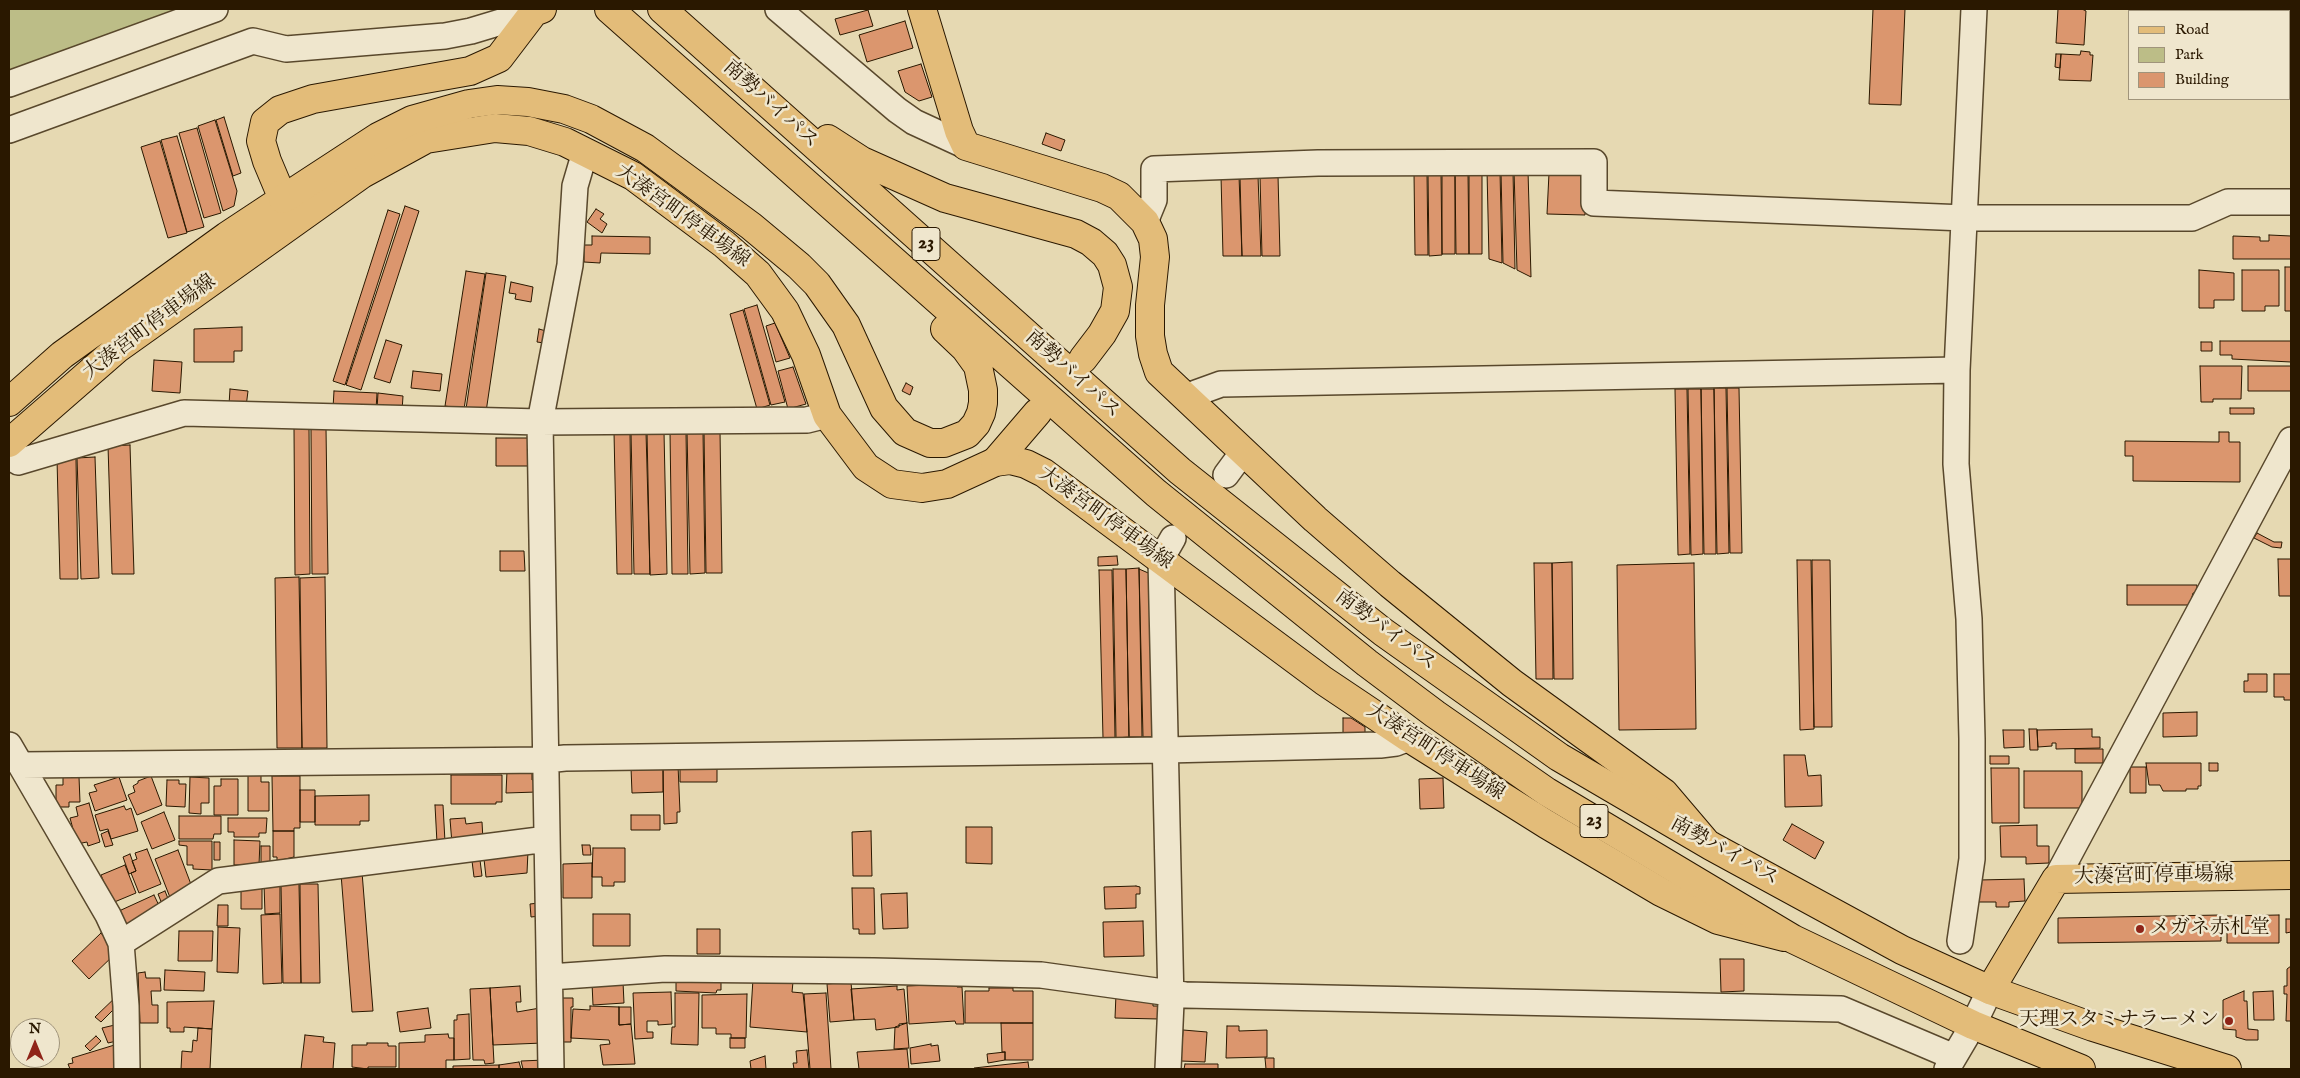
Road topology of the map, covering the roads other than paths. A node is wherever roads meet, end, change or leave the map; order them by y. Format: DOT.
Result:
graph roads {
  1 [pos="215,9"];
  2 [pos="609,9"];
  3 [pos="778,9"];
  4 [pos="922,9"];
  5 [pos="1974,9"];
  6 [pos="538,10"];
  7 [pos="667,13"];
  8 [pos="652,47"];
  9 [pos="9,84"];
  10 [pos="9,130"];
  11 [pos="966,146"];
  12 [pos="585,152"];
  13 [pos="2291,202"];
  14 [pos="289,210"];
  15 [pos="1965,218"];
  16 [pos="1145,222"];
  17 [pos="1083,359"];
  18 [pos="1957,370"];
  19 [pos="1185,397"];
  20 [pos="9,402"];
  21 [pos="1037,413"];
  22 [pos="828,415"];
  23 [pos="540,422"];
  24 [pos="2291,440"];
  25 [pos="9,443"];
  26 [pos="1243,452"];
  27 [pos="9,455"];
  28 [pos="995,462"];
  29 [pos="1226,475"];
  30 [pos="1167,549"];
  31 [pos="1409,738"];
  32 [pos="1166,750"];
  33 [pos="15,755"];
  34 [pos="546,760"];
  35 [pos="547,839"];
  36 [pos="1710,846"];
  37 [pos="2291,875"];
  38 [pos="2056,879"];
  39 [pos="1793,940"];
  40 [pos="1960,941"];
  41 [pos="121,944"];
  42 [pos="550,977"];
  43 [pos="1990,990"];
  44 [pos="1170,992"];
  45 [pos="1973,1025"];
  46 [pos="1951,1063"];
  47 [pos="127,1069"];
  48 [pos="551,1069"];
  49 [pos="1168,1069"];
  50 [pos="2081,1069"];
  51 [pos="2227,1069"];
  1 -- 9 [label="street"];
  2 -- 8 [label="main road, 南勢バイパス / 23"];
  3 -- 11 [label="street"];
  4 -- 11 [label="main road"];
  5 -- 15 [label="street"];
  6 -- 10 [label="street"];
  6 -- 14 [label="main road"];
  7 -- 17 [label="main road"];
  7 -- 36 [label="main road, 南勢バイパス / 23"];
  8 -- 14 [label="main road"];
  8 -- 39 [label="main road, 南勢バイパス / 23"];
  11 -- 16 [label="main road"];
  12 -- 14 [label="main road, 大湊宮町停車場線"];
  12 -- 22 [label="main road, 大湊宮町停車場線"];
  12 -- 23 [label="street"];
  13 -- 15 [label="street"];
  14 -- 20 [label="main road, 大湊宮町停車場線"];
  14 -- 25 [label="main road, 大湊宮町停車場線"];
  15 -- 16 [label="street"];
  15 -- 18 [label="street"];
  16 -- 19 [label="main road"];
  18 -- 19 [label="street"];
  18 -- 40 [label="street"];
  19 -- 26 [label="main road"];
  21 -- 28 [label="main road"];
  22 -- 23 [label="street"];
  22 -- 28 [label="main road, 大湊宮町停車場線"];
  23 -- 27 [label="street"];
  23 -- 34 [label="street"];
  24 -- 38 [label="street"];
  26 -- 29 [label="street"];
  26 -- 36 [label="main road"];
  28 -- 30 [label="main road, 大湊宮町停車場線"];
  30 -- 31 [label="main road, 大湊宮町停車場線"];
  30 -- 32 [label="street"];
  31 -- 32 [label="street"];
  31 -- 39 [label="main road, 大湊宮町停車場線"];
  32 -- 34 [label="street"];
  32 -- 44 [label="street"];
  33 -- 34 [label="street"];
  33 -- 41 [label="street"];
  34 -- 35 [label="street"];
  35 -- 41 [label="street"];
  35 -- 42 [label="street"];
  36 -- 43 [label="main road, 南勢バイパス / 23"];
  37 -- 38 [label="main road, 大湊宮町停車場線"];
  38 -- 43 [label="main road, 大湊宮町停車場線"];
  39 -- 45 [label="main road, 南勢バイパス / 23"];
  41 -- 47 [label="street"];
  42 -- 44 [label="street"];
  42 -- 48 [label="street"];
  43 -- 45 [label="street"];
  43 -- 51 [label="main road, 南勢バイパス / 23"];
  44 -- 46 [label="street"];
  44 -- 49 [label="street"];
  45 -- 46 [label="street"];
  45 -- 50 [label="main road, 南勢バイパス / 23"];
}
